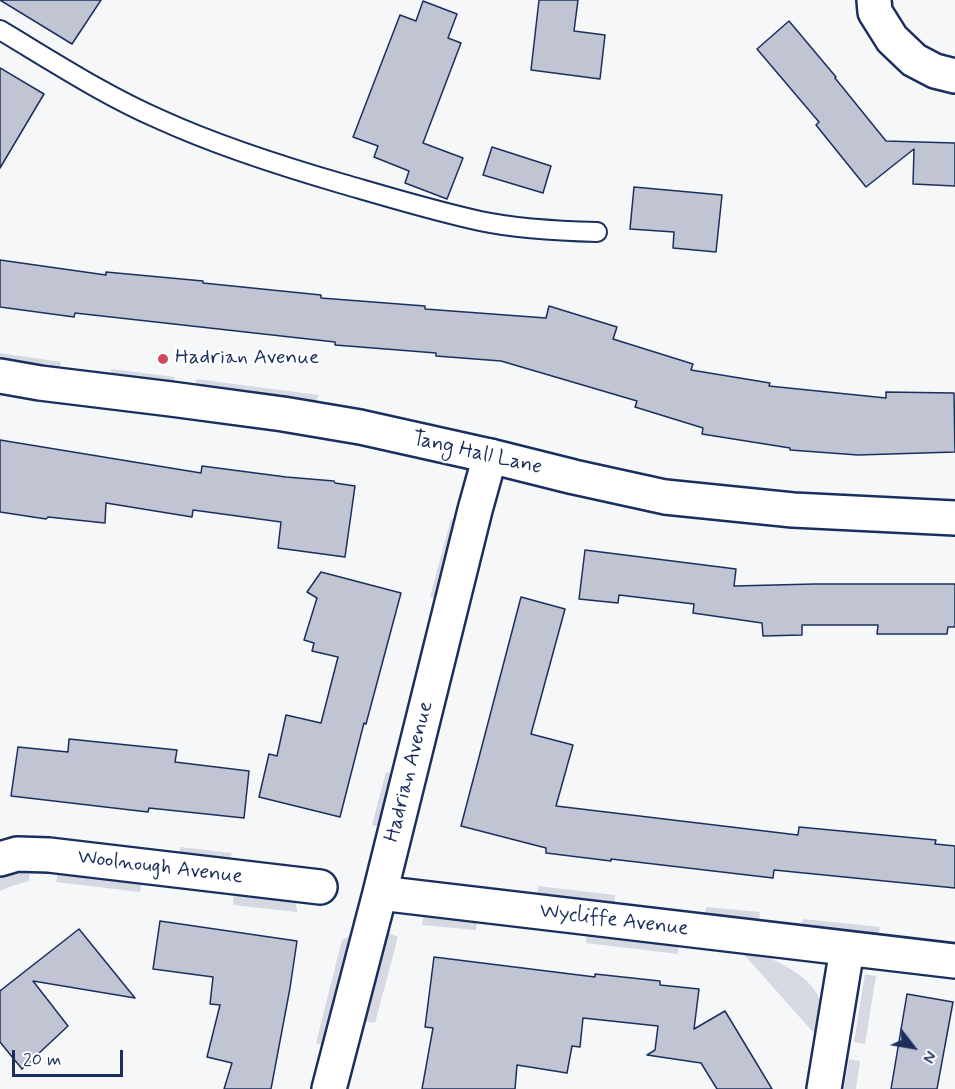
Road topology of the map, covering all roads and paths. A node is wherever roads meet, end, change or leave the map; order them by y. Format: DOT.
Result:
graph roads {
  1 [pos="874,0"];
  2 [pos="0,30"];
  3 [pos="955,76"];
  4 [pos="597,232"];
  5 [pos="0,376"];
  6 [pos="490,456"];
  7 [pos="955,518"];
  8 [pos="0,859"];
  9 [pos="320,887"];
  10 [pos="380,893"];
  11 [pos="847,949"];
  12 [pos="955,961"];
  13 [pos="329,1089"];
  14 [pos="825,1089"];
  1 -- 3 [label="street"];
  2 -- 4 [label="lane"];
  5 -- 6 [label="street, Tang Hall Lane"];
  6 -- 7 [label="street, Tang Hall Lane"];
  6 -- 10 [label="street, Hadrian Avenue"];
  8 -- 9 [label="street, Woolnough Avenue"];
  10 -- 11 [label="street, Wycliffe Avenue"];
  10 -- 13 [label="street, Hadrian Avenue"];
  11 -- 12 [label="street, Wycliffe Avenue"];
  11 -- 14 [label="street"];
}
